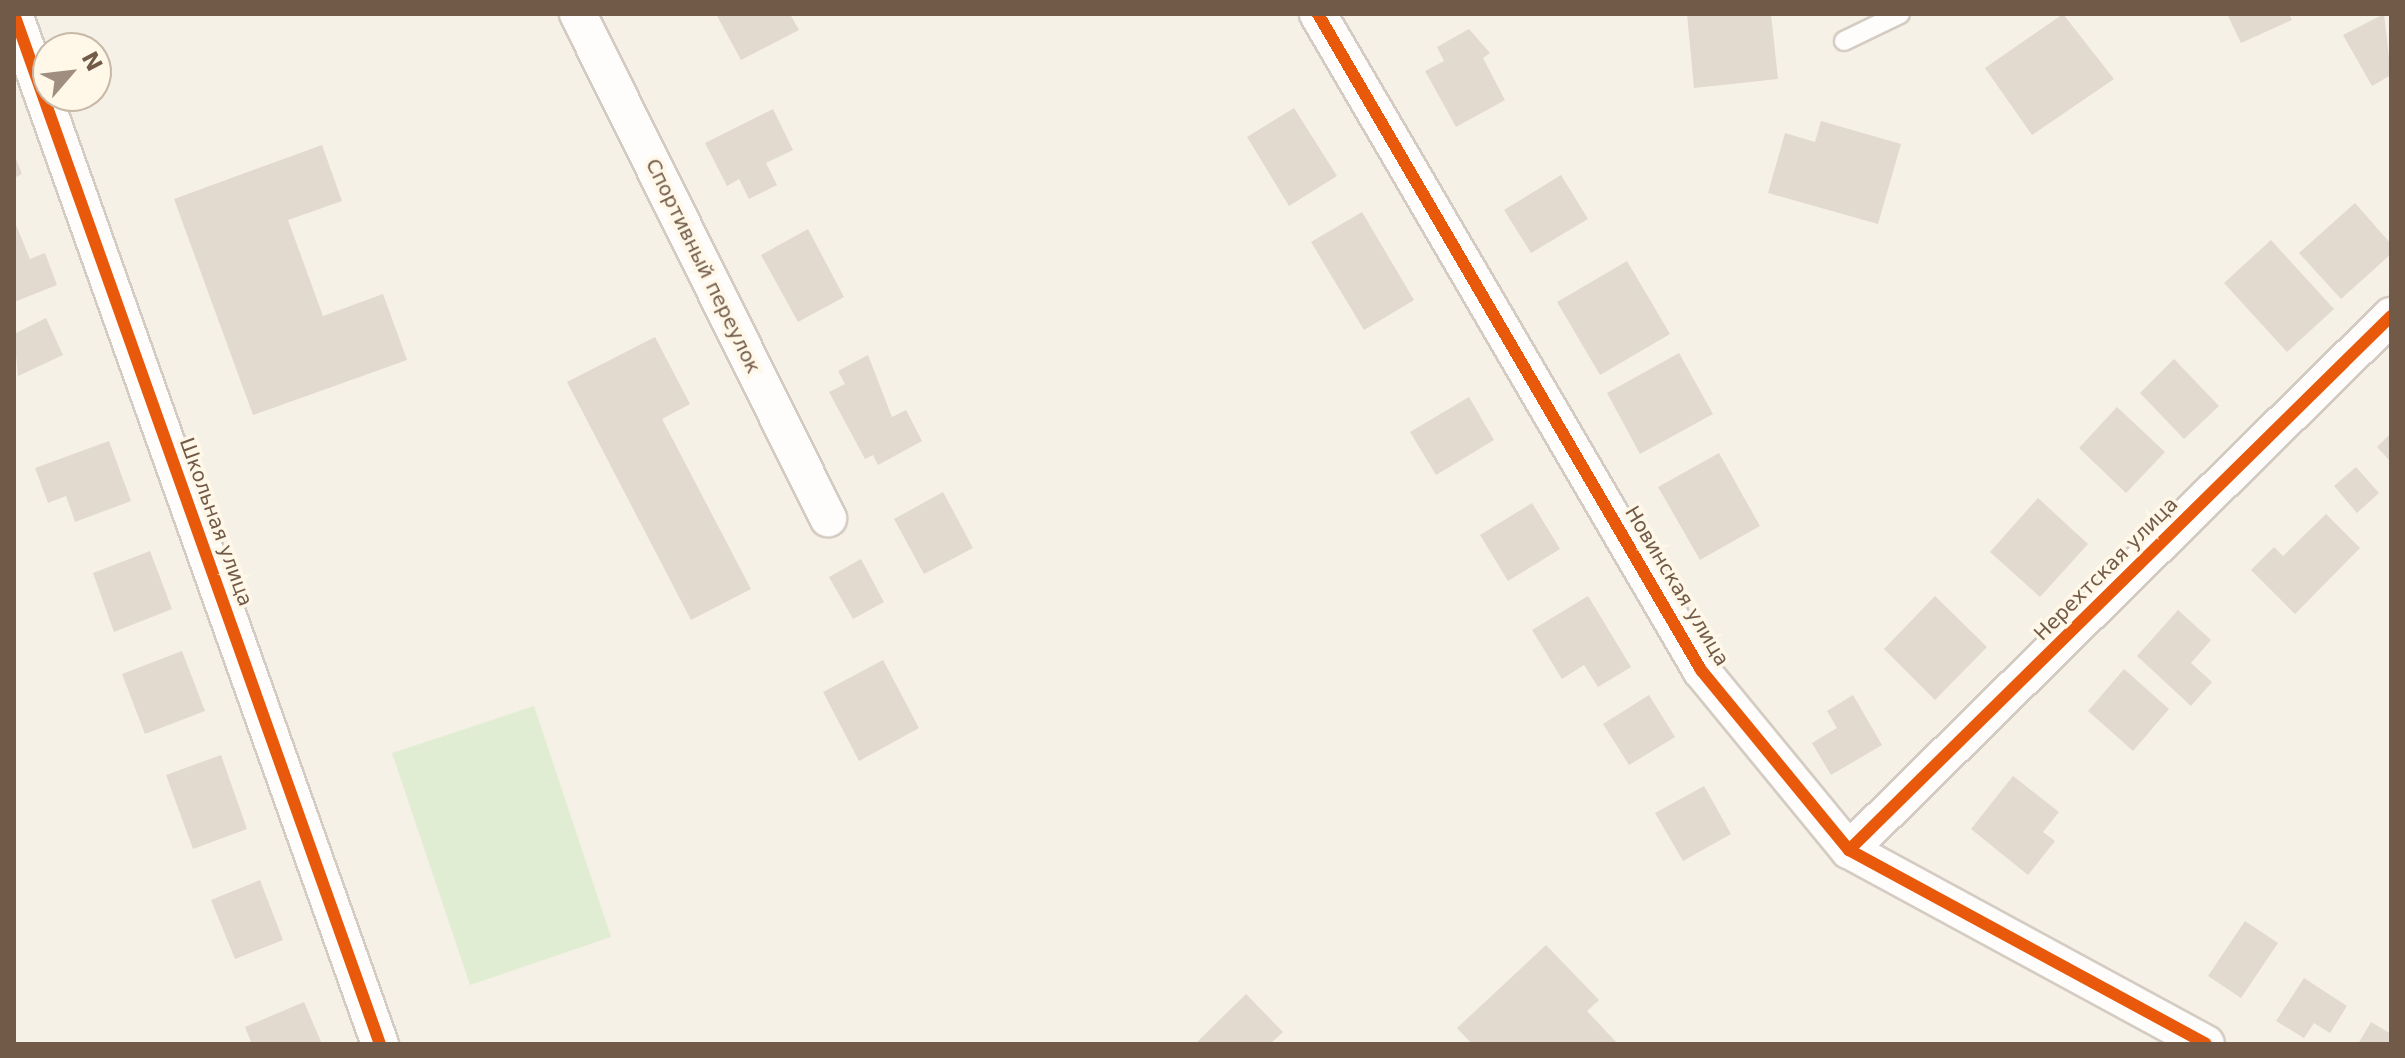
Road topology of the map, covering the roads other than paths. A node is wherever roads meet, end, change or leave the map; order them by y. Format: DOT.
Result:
graph roads {
  1 [pos="14,14"];
  2 [pos="578,14"];
  3 [pos="1318,14"];
  4 [pos="1900,14"];
  5 [pos="1844,41"];
  6 [pos="2391,316"];
  7 [pos="828,518"];
  8 [pos="1849,850"];
  9 [pos="2195,1042"];
  10 [pos="380,1044"];
  1 -- 10 [label="street, Школьная улица"];
  2 -- 7 [label="street, Спортивный переулок"];
  3 -- 8 [label="street, Новинская улица"];
  4 -- 5 [label="lane"];
  6 -- 8 [label="street, Нерехтская улица"];
  8 -- 9 [label="street, Новинская улица"];
}
